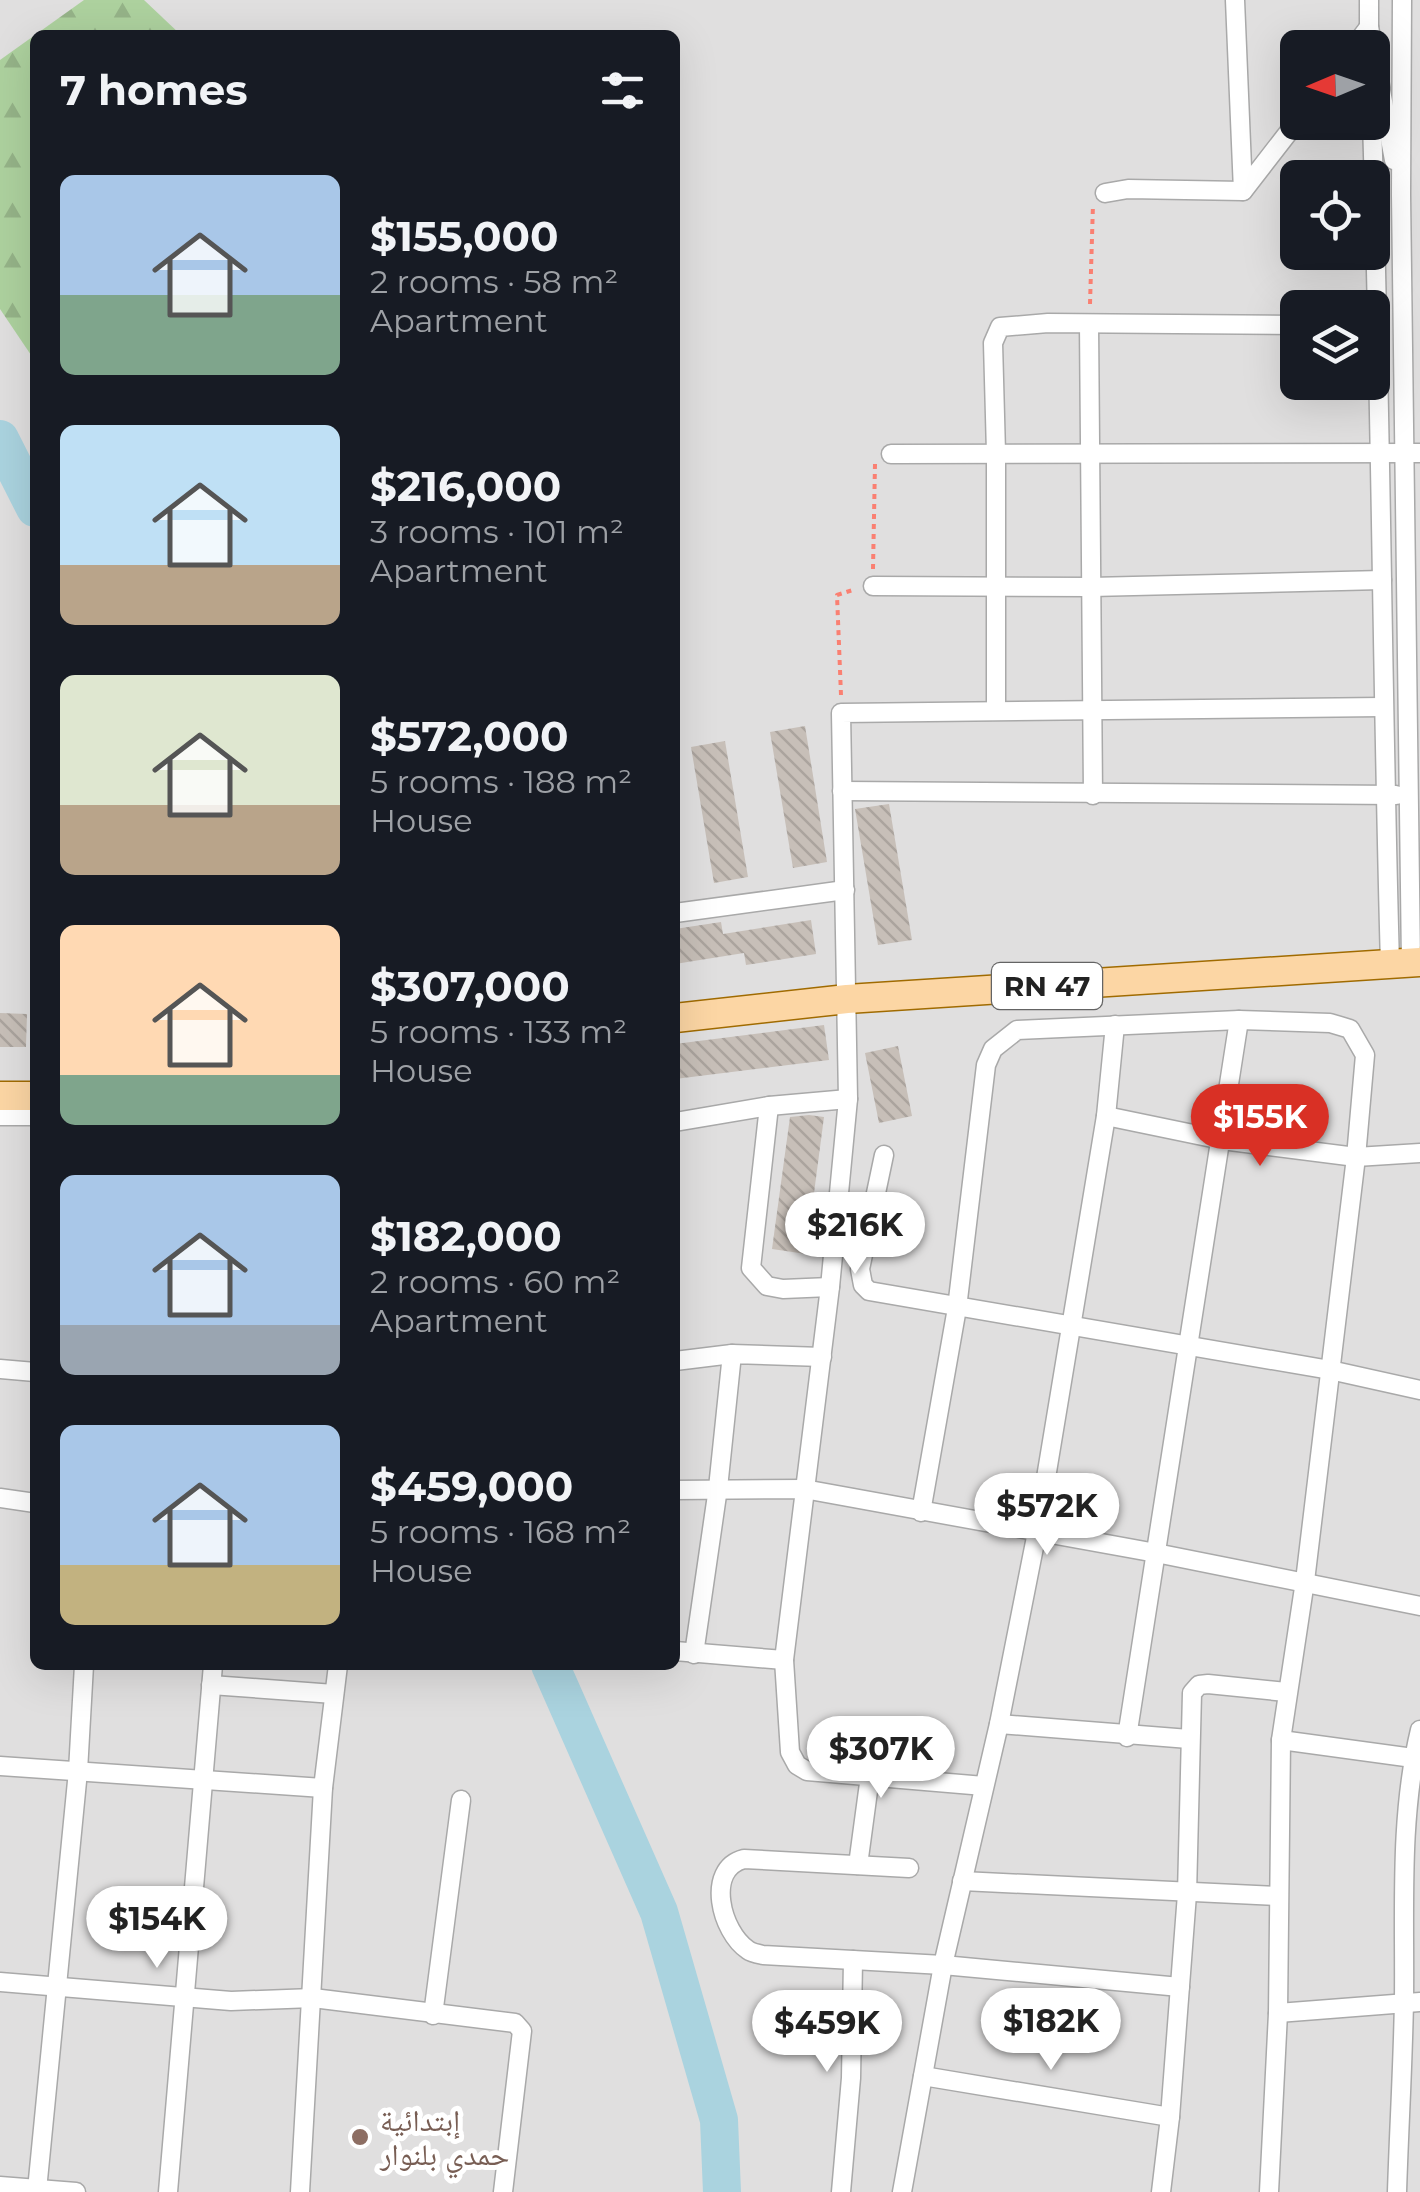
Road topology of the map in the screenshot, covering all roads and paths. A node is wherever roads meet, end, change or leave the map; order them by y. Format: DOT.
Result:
graph roads {
  1 [pos="1235,0"];
  2 [pos="1369,0"];
  3 [pos="1408,1"];
  4 [pos="1369,26"];
  5 [pos="1366,30"];
  6 [pos="1369,30"];
  7 [pos="1411,73"];
  8 [pos="1283,140"];
  9 [pos="1372,140"];
  10 [pos="1243,191"];
  11 [pos="1105,192"];
  12 [pos="1410,195"];
  13 [pos="1375,290"];
  14 [pos="1089,324"];
  15 [pos="1280,324"];
  16 [pos="1411,326"];
  17 [pos="1378,400"];
  18 [pos="996,453"];
  19 [pos="1413,453"];
  20 [pos="890,454"];
  21 [pos="1089,454"];
  22 [pos="1380,454"];
  23 [pos="1382,580"];
  24 [pos="1412,581"];
  25 [pos="873,586"];
  26 [pos="1090,587"];
  27 [pos="996,588"];
  28 [pos="1382,707"];
  29 [pos="996,709"];
  30 [pos="1090,710"];
  31 [pos="842,713"];
  32 [pos="1414,713"];
  33 [pos="842,791"];
  34 [pos="1093,794"];
  35 [pos="1386,794"];
  36 [pos="1415,796"];
  37 [pos="845,890"];
  38 [pos="680,911"];
  39 [pos="1407,963"];
  40 [pos="847,999"];
  41 [pos="680,1017"];
  42 [pos="1240,1020"];
  43 [pos="1114,1025"];
  44 [pos="0,1096"];
  45 [pos="30,1096"];
  46 [pos="848,1099"];
  47 [pos="768,1106"];
  48 [pos="0,1116"];
  49 [pos="30,1116"];
  50 [pos="1106,1116"];
  51 [pos="680,1121"];
  52 [pos="1222,1140"];
  53 [pos="1420,1152"];
  54 [pos="884,1156"];
  55 [pos="1356,1157"];
  56 [pos="830,1288"];
  57 [pos="957,1308"];
  58 [pos="1073,1325"];
  59 [pos="1186,1345"];
  60 [pos="732,1354"];
  61 [pos="822,1357"];
  62 [pos="680,1360"];
  63 [pos="0,1369"];
  64 [pos="1330,1370"];
  65 [pos="30,1372"];
  66 [pos="1420,1390"];
  67 [pos="718,1488"];
  68 [pos="680,1490"];
  69 [pos="804,1490"];
  70 [pos="0,1498"];
  71 [pos="30,1502"];
  72 [pos="921,1512"];
  73 [pos="1037,1532"];
  74 [pos="1156,1553"];
  75 [pos="1304,1581"];
  76 [pos="1420,1606"];
  77 [pos="685,1653"];
  78 [pos="784,1660"];
  79 [pos="84,1670"];
  80 [pos="212,1670"];
  81 [pos="337,1670"];
  82 [pos="211,1685"];
  83 [pos="1286,1692"];
  84 [pos="334,1694"];
  85 [pos="999,1724"];
  86 [pos="1420,1730"];
  87 [pos="1126,1737"];
  88 [pos="1189,1739"];
  89 [pos="1281,1740"];
  90 [pos="1413,1758"];
  91 [pos="0,1766"];
  92 [pos="78,1771"];
  93 [pos="870,1776"];
  94 [pos="202,1779"];
  95 [pos="984,1786"];
  96 [pos="323,1788"];
  97 [pos="460,1800"];
  98 [pos="1412,1848"];
  99 [pos="858,1865"];
  100 [pos="908,1868"];
  101 [pos="962,1881"];
  102 [pos="1187,1894"];
  103 [pos="1278,1896"];
  104 [pos="854,1960"];
  105 [pos="943,1965"];
  106 [pos="0,1982"];
  107 [pos="55,1987"];
  108 [pos="1180,1987"];
  109 [pos="184,1997"];
  110 [pos="312,1998"];
  111 [pos="1412,2003"];
  112 [pos="1278,2012"];
  113 [pos="433,2015"];
  114 [pos="923,2076"];
  115 [pos="1170,2117"];
  116 [pos="0,2186"];
  117 [pos="37,2190"];
  118 [pos="76,2192"];
  119 [pos="168,2192"];
  120 [pos="300,2192"];
  121 [pos="502,2192"];
  122 [pos="841,2192"];
  123 [pos="902,2192"];
  124 [pos="1161,2192"];
  125 [pos="1270,2192"];
  126 [pos="1396,2192"];
  1 -- 10 [label="street"];
  2 -- 4 [label="street"];
  3 -- 7 [label="street"];
  4 -- 5 [label="street"];
  4 -- 6 [label="street"];
  4 -- 12 [label="street"];
  7 -- 12 [label="street"];
  8 -- 10 [label="street"];
  9 -- 13 [label="street"];
  10 -- 11 [label="street"];
  11 -- 14 [label="path"];
  12 -- 16 [label="street"];
  14 -- 15 [label="street"];
  14 -- 18 [label="street"];
  14 -- 21 [label="street"];
  16 -- 19 [label="street"];
  17 -- 22 [label="street"];
  18 -- 20 [label="street"];
  18 -- 21 [label="street"];
  18 -- 27 [label="street"];
  19 -- 22 [label="street"];
  19 -- 24 [label="street"];
  20 -- 25 [label="path"];
  21 -- 22 [label="street"];
  21 -- 26 [label="street"];
  22 -- 23 [label="street"];
  23 -- 26 [label="street"];
  23 -- 28 [label="street"];
  24 -- 32 [label="street"];
  25 -- 27 [label="street"];
  25 -- 31 [label="path"];
  26 -- 27 [label="street"];
  26 -- 30 [label="street"];
  27 -- 29 [label="street"];
  28 -- 30 [label="street"];
  28 -- 35 [label="street"];
  29 -- 30 [label="street"];
  29 -- 31 [label="street"];
  30 -- 34 [label="street"];
  31 -- 33 [label="street"];
  32 -- 36 [label="street"];
  33 -- 34 [label="street"];
  33 -- 37 [label="street"];
  34 -- 35 [label="street"];
  35 -- 36 [label="street"];
  35 -- 39 [label="street"];
  36 -- 39 [label="street"];
  37 -- 38 [label="street"];
  37 -- 40 [label="street"];
  39 -- 40 [label="main road, RN 47"];
  40 -- 41 [label="main road, RN 47"];
  40 -- 46 [label="street"];
  42 -- 43 [label="street"];
  42 -- 52 [label="street"];
  42 -- 55 [label="street"];
  43 -- 50 [label="street"];
  43 -- 57 [label="street"];
  44 -- 45 [label="main road"];
  46 -- 47 [label="street"];
  46 -- 56 [label="street"];
  47 -- 51 [label="street"];
  47 -- 56 [label="street"];
  48 -- 49 [label="street"];
  50 -- 52 [label="street"];
  50 -- 58 [label="street"];
  52 -- 55 [label="street"];
  52 -- 59 [label="street"];
  53 -- 55 [label="street"];
  54 -- 57 [label="street"];
  55 -- 64 [label="street"];
  56 -- 61 [label="street"];
  57 -- 58 [label="street"];
  57 -- 72 [label="street"];
  58 -- 59 [label="street"];
  58 -- 73 [label="street"];
  59 -- 64 [label="street"];
  59 -- 74 [label="street"];
  60 -- 61 [label="street"];
  60 -- 62 [label="street"];
  60 -- 67 [label="street"];
  61 -- 69 [label="street"];
  63 -- 65 [label="street"];
  64 -- 66 [label="street"];
  64 -- 75 [label="street"];
  67 -- 68 [label="street"];
  67 -- 69 [label="street"];
  67 -- 77 [label="street"];
  69 -- 72 [label="street"];
  69 -- 78 [label="street"];
  70 -- 71 [label="street"];
  72 -- 73 [label="street"];
  73 -- 74 [label="street"];
  73 -- 85 [label="street"];
  74 -- 75 [label="street"];
  74 -- 87 [label="street"];
  75 -- 76 [label="street"];
  75 -- 83 [label="street"];
  77 -- 78 [label="street"];
  78 -- 93 [label="street"];
  79 -- 92 [label="street"];
  80 -- 82 [label="street"];
  81 -- 84 [label="street"];
  82 -- 84 [label="street"];
  82 -- 94 [label="street"];
  83 -- 88 [label="street"];
  83 -- 89 [label="street"];
  84 -- 96 [label="street"];
  85 -- 87 [label="street"];
  85 -- 95 [label="street"];
  86 -- 90 [label="street"];
  87 -- 88 [label="street"];
  88 -- 102 [label="street"];
  89 -- 90 [label="street"];
  89 -- 103 [label="street"];
  90 -- 98 [label="street"];
  91 -- 92 [label="street"];
  92 -- 94 [label="street"];
  92 -- 107 [label="street"];
  93 -- 95 [label="street"];
  93 -- 99 [label="street"];
  94 -- 96 [label="street"];
  94 -- 109 [label="street"];
  95 -- 101 [label="street"];
  96 -- 110 [label="street"];
  97 -- 113 [label="street"];
  98 -- 111 [label="street"];
  99 -- 100 [label="street"];
  99 -- 104 [label="street"];
  101 -- 102 [label="street"];
  101 -- 105 [label="street"];
  102 -- 103 [label="street"];
  102 -- 108 [label="street"];
  103 -- 112 [label="street"];
  104 -- 105 [label="street"];
  104 -- 122 [label="street"];
  105 -- 108 [label="street"];
  105 -- 114 [label="street"];
  106 -- 107 [label="street"];
  107 -- 109 [label="street"];
  107 -- 117 [label="street"];
  108 -- 115 [label="street"];
  109 -- 110 [label="street"];
  109 -- 119 [label="street"];
  110 -- 113 [label="street"];
  110 -- 120 [label="street"];
  111 -- 112 [label="street"];
  111 -- 126 [label="street"];
  112 -- 125 [label="street"];
  113 -- 121 [label="street"];
  114 -- 115 [label="street"];
  114 -- 123 [label="street"];
  115 -- 124 [label="street"];
  116 -- 117 [label="street"];
  117 -- 118 [label="street"];
}
